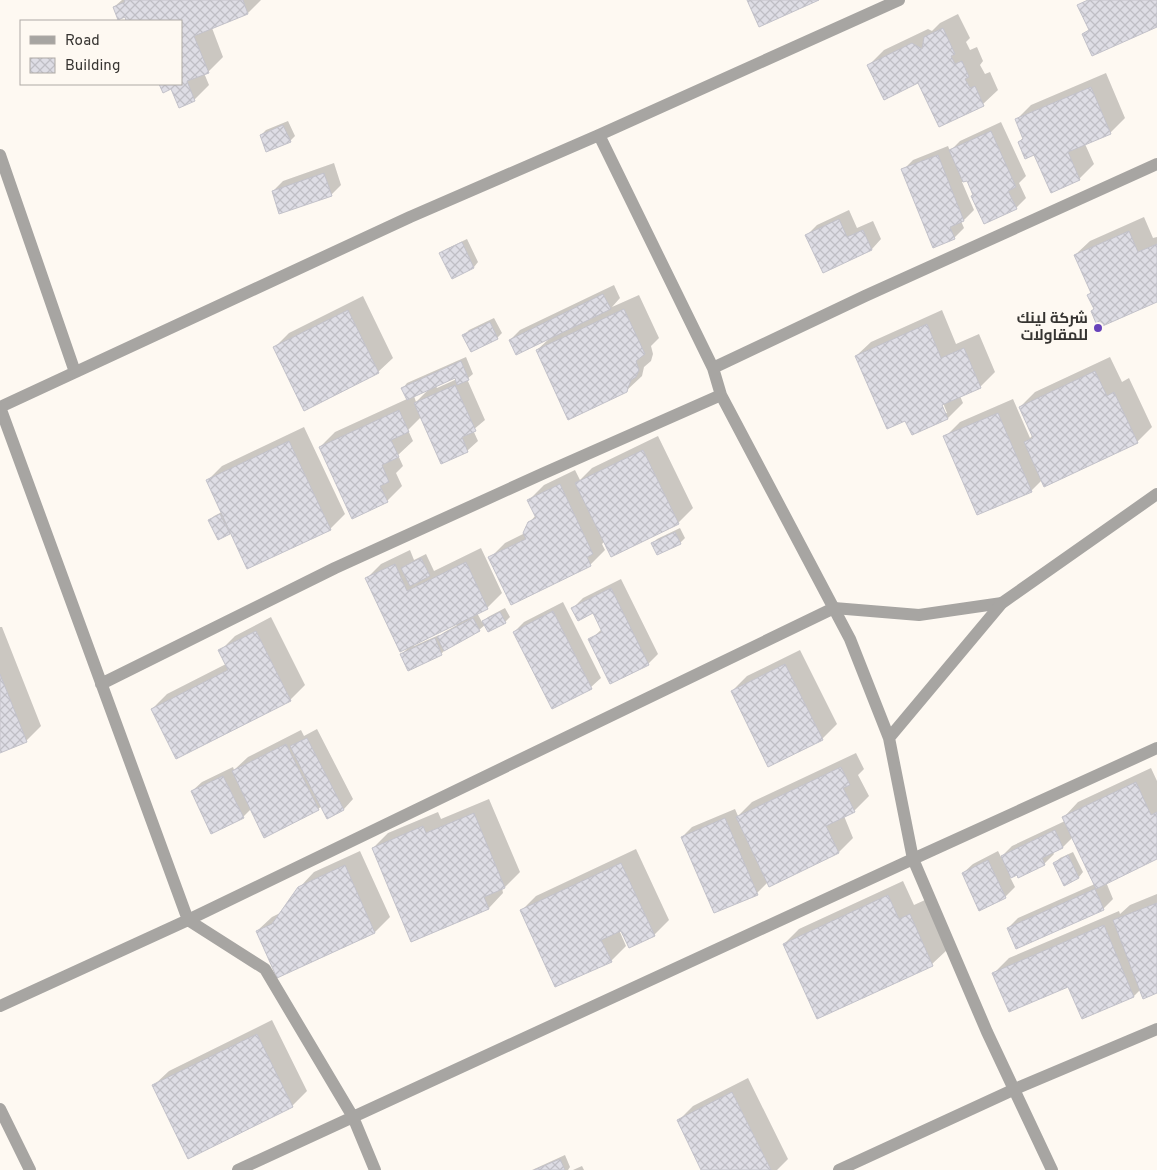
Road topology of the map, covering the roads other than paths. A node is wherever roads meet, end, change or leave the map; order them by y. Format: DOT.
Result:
graph roads {
  1 [pos="899,0"];
  2 [pos="600,135"];
  3 [pos="0,155"];
  4 [pos="1157,164"];
  5 [pos="713,368"];
  6 [pos="75,372"];
  7 [pos="721,396"];
  8 [pos="0,408"];
  9 [pos="1157,494"];
  10 [pos="1002,603"];
  11 [pos="834,608"];
  12 [pos="102,684"];
  13 [pos="889,738"];
  14 [pos="1157,748"];
  15 [pos="912,859"];
  16 [pos="188,920"];
  17 [pos="0,1006"];
  18 [pos="1157,1029"];
  19 [pos="1015,1089"];
  20 [pos="0,1109"];
  21 [pos="353,1117"];
  22 [pos="30,1170"];
  23 [pos="238,1170"];
  24 [pos="375,1170"];
  25 [pos="839,1170"];
  26 [pos="1052,1170"];
  1 -- 2 [label="street"];
  2 -- 5 [label="street"];
  2 -- 6 [label="street"];
  3 -- 6 [label="street"];
  4 -- 5 [label="street"];
  5 -- 7 [label="street"];
  6 -- 8 [label="street"];
  7 -- 11 [label="street"];
  7 -- 12 [label="street"];
  8 -- 12 [label="street"];
  9 -- 10 [label="street"];
  10 -- 11 [label="street"];
  10 -- 13 [label="street"];
  11 -- 13 [label="street"];
  11 -- 16 [label="street"];
  12 -- 16 [label="street"];
  13 -- 15 [label="street"];
  14 -- 15 [label="street"];
  15 -- 19 [label="street"];
  15 -- 21 [label="street"];
  16 -- 17 [label="street"];
  16 -- 21 [label="street"];
  18 -- 19 [label="street"];
  19 -- 25 [label="street"];
  19 -- 26 [label="street"];
  20 -- 22 [label="street"];
  21 -- 23 [label="street"];
  21 -- 24 [label="street"];
}
